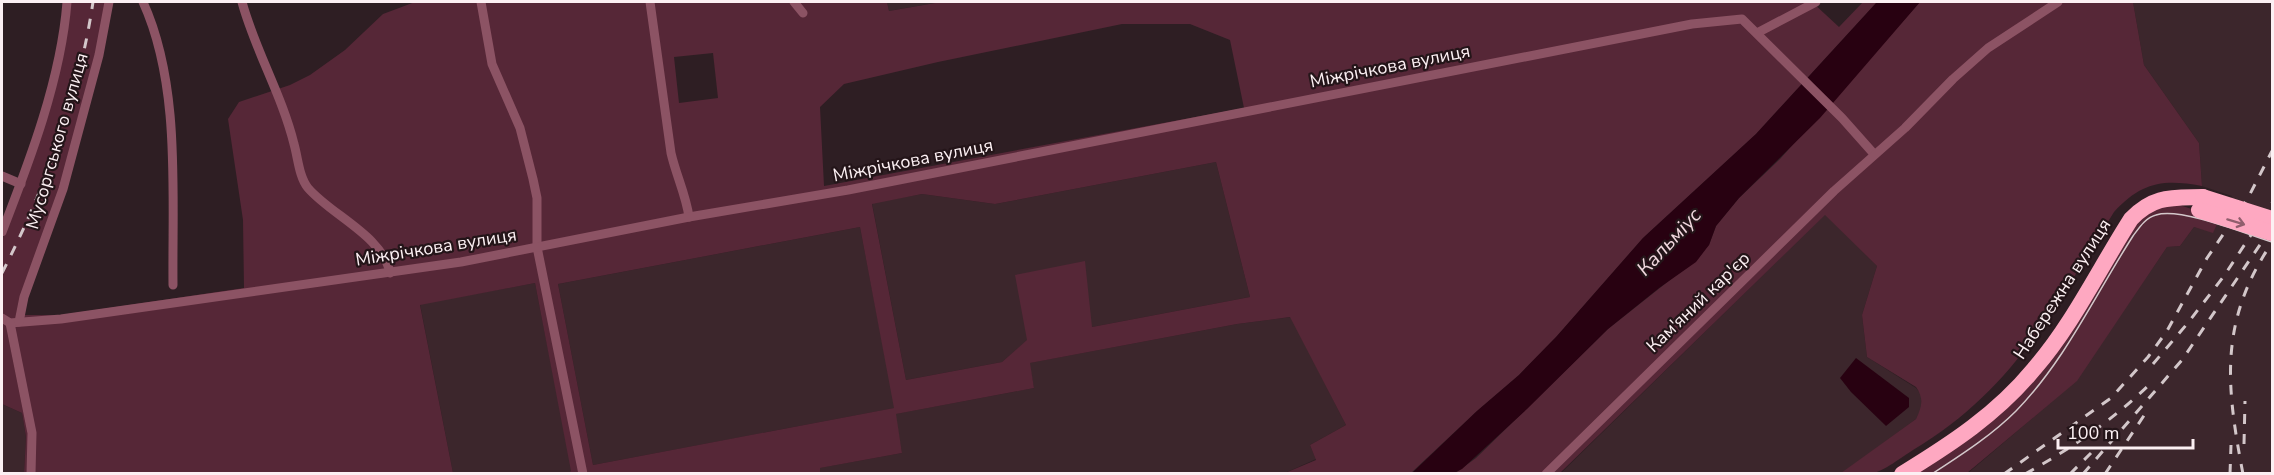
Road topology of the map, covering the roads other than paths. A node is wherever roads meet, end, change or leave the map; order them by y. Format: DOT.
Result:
graph roads {
  1 [pos="67,2"];
  2 [pos="109,2"];
  3 [pos="143,2"];
  4 [pos="242,2"];
  5 [pos="482,2"];
  6 [pos="650,2"];
  7 [pos="794,2"];
  8 [pos="1816,2"];
  9 [pos="2058,2"];
  10 [pos="803,13"];
  11 [pos="1756,33"];
  12 [pos="1874,154"];
  13 [pos="2,176"];
  14 [pos="21,184"];
  15 [pos="2201,204"];
  16 [pos="689,217"];
  17 [pos="2272,219"];
  18 [pos="2,232"];
  19 [pos="2272,233"];
  20 [pos="537,247"];
  21 [pos="390,273"];
  22 [pos="173,285"];
  23 [pos="10,321"];
  24 [pos="583,473"];
  25 [pos="31,474"];
  26 [pos="1546,474"];
  27 [pos="1902,474"];
  1 -- 14 [label="street"];
  2 -- 23 [label="street, Мусоргського вулиця"];
  3 -- 22 [label="street"];
  4 -- 21 [label="street"];
  5 -- 20 [label="street"];
  6 -- 16 [label="street"];
  7 -- 10 [label="street"];
  8 -- 11 [label="street"];
  9 -- 12 [label="street, Кам'яний кар'єр"];
  11 -- 12 [label="street"];
  11 -- 16 [label="street, Міжрічкова вулиця"];
  12 -- 26 [label="street, Кам'яний кар'єр"];
  13 -- 14 [label="street"];
  14 -- 18 [label="street"];
  15 -- 17 [label="highway, bridge"];
  15 -- 19 [label="highway, one-way, bridge"];
  15 -- 27 [label="highway, Набережна вулиця"];
  16 -- 20 [label="street, Міжрічкова вулиця"];
  20 -- 21 [label="street, Міжрічкова вулиця"];
  20 -- 24 [label="street"];
  21 -- 23 [label="street, Міжрічкова вулиця"];
  23 -- 25 [label="street"];
}
